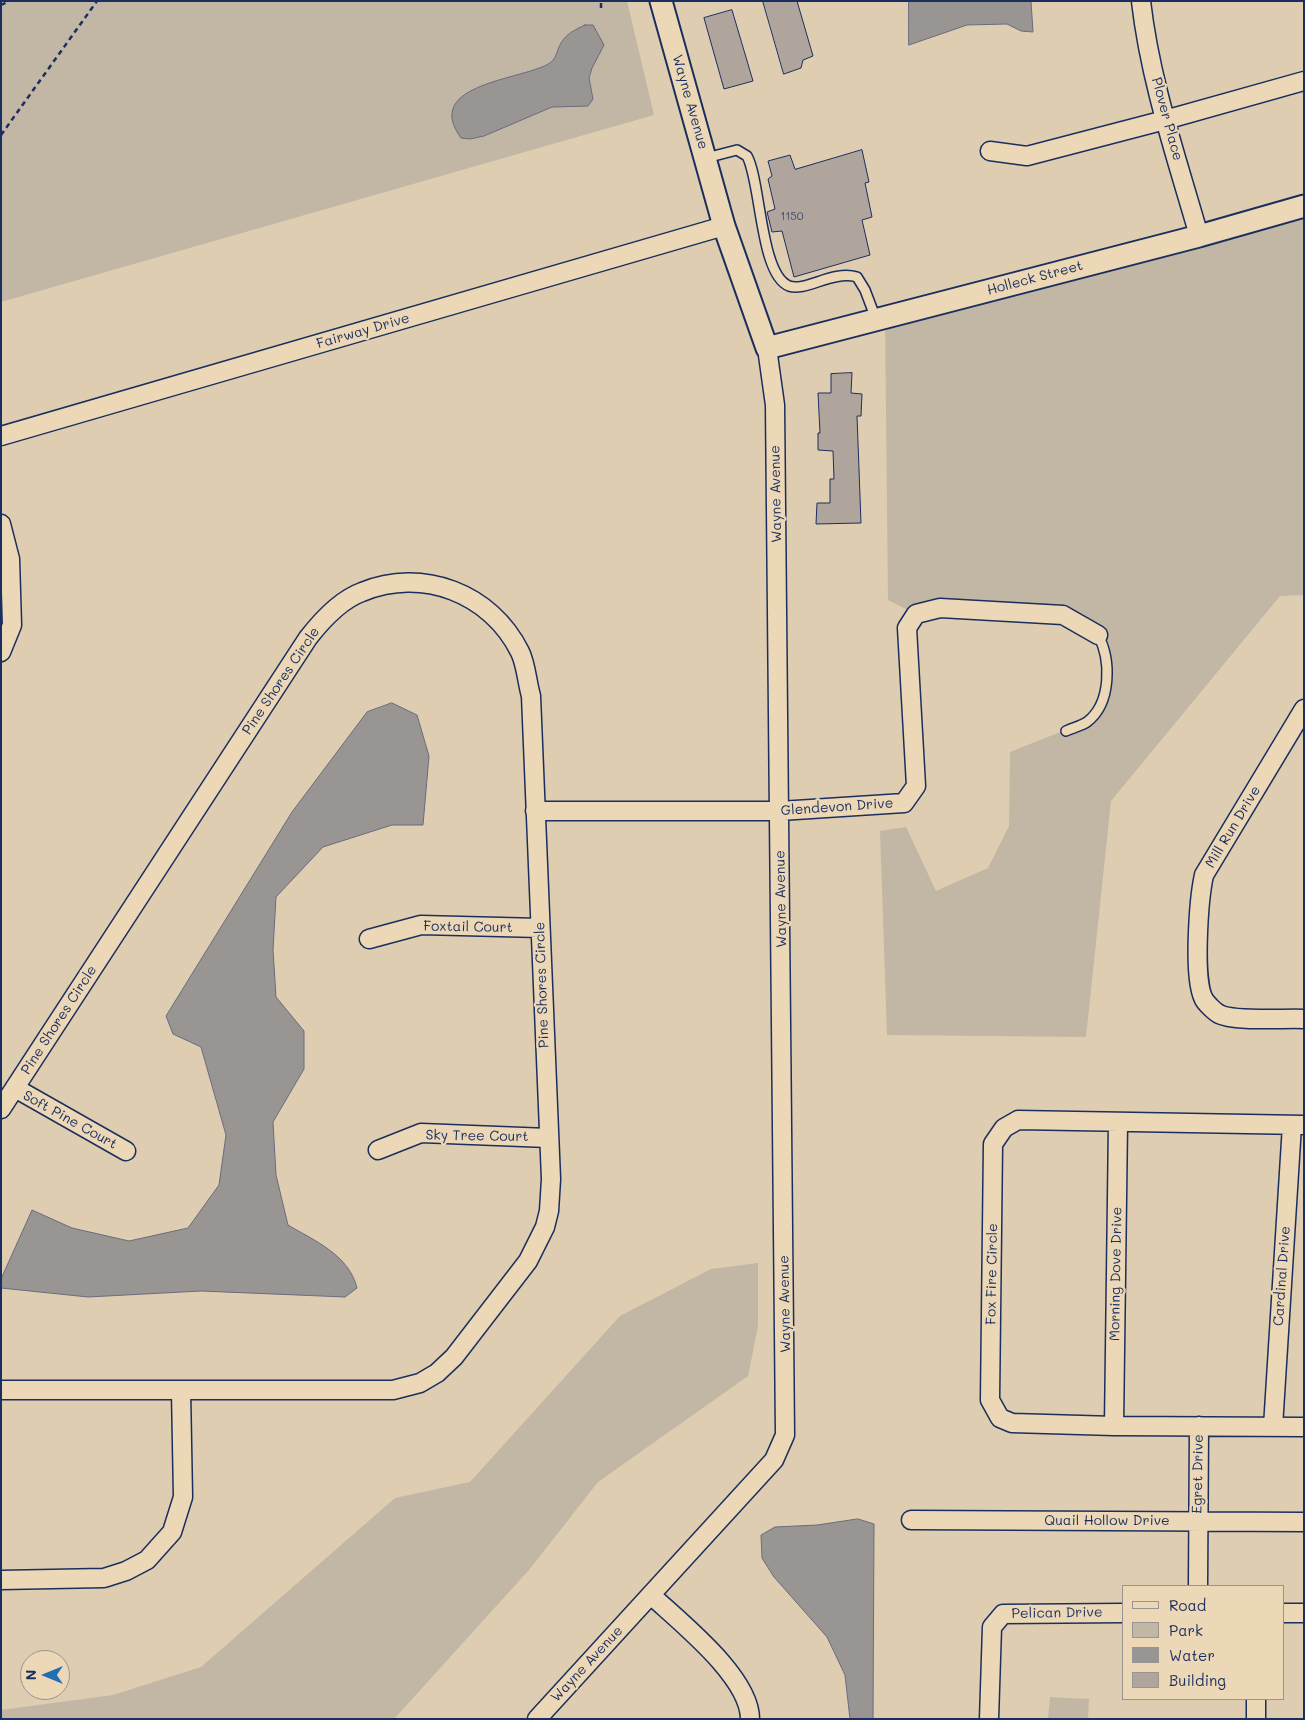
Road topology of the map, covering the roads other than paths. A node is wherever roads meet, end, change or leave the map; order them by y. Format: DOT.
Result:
graph roads {
  1 [pos="1141,1"];
  2 [pos="664,2"];
  3 [pos="1304,80"];
  4 [pos="1165,120"];
  5 [pos="990,151"];
  6 [pos="705,158"];
  7 [pos="1304,206"];
  8 [pos="724,226"];
  9 [pos="1199,236"];
  10 [pos="876,319"];
  11 [pos="766,348"];
  12 [pos="1,436"];
  13 [pos="1,524"];
  14 [pos="1098,635"];
  15 [pos="1,652"];
  16 [pos="1304,709"];
  17 [pos="1066,732"];
  18 [pos="535,811"];
  19 [pos="780,811"];
  20 [pos="540,928"];
  21 [pos="369,939"];
  22 [pos="1304,1019"];
  23 [pos="15,1088"];
  24 [pos="1,1109"];
  25 [pos="1118,1123"];
  26 [pos="1298,1125"];
  27 [pos="548,1138"];
  28 [pos="378,1150"];
  29 [pos="126,1151"];
  30 [pos="1,1390"];
  31 [pos="181,1390"];
  32 [pos="1114,1426"];
  33 [pos="1199,1426"];
  34 [pos="1272,1427"];
  35 [pos="1304,1427"];
  36 [pos="911,1520"];
  37 [pos="1198,1521"];
  38 [pos="1304,1522"];
  39 [pos="1,1580"];
  40 [pos="1198,1585"];
  41 [pos="652,1595"];
  42 [pos="1122,1613"];
  43 [pos="1285,1613"];
  44 [pos="1304,1613"];
  45 [pos="1256,1700"];
  46 [pos="989,1715"];
  47 [pos="537,1719"];
  48 [pos="750,1719"];
  49 [pos="1256,1719"];
  1 -- 4 [label="street, Plover Place"];
  2 -- 6 [label="street, Wayne Avenue"];
  3 -- 4 [label="street"];
  4 -- 5 [label="street"];
  4 -- 9 [label="street, Plover Place"];
  6 -- 8 [label="street, Wayne Avenue"];
  6 -- 10 [label="lane"];
  7 -- 9 [label="street, Holleck Street"];
  8 -- 11 [label="street, Wayne Avenue"];
  8 -- 12 [label="street, Fairway Drive"];
  9 -- 10 [label="street, Holleck Street"];
  10 -- 11 [label="street, Holleck Street"];
  11 -- 19 [label="street, Wayne Avenue"];
  13 -- 15 [label="street"];
  14 -- 17 [label="lane"];
  14 -- 19 [label="street, Glendevon Drive"];
  16 -- 22 [label="street, Mill Run Drive"];
  18 -- 19 [label="street, Glendevon Drive"];
  18 -- 20 [label="street, Pine Shores Circle"];
  18 -- 23 [label="street, Pine Shores Circle"];
  19 -- 41 [label="street, Wayne Avenue"];
  20 -- 21 [label="street, Foxtail Court"];
  20 -- 27 [label="street, Pine Shores Circle"];
  23 -- 24 [label="street, Pine Shores Circle"];
  23 -- 29 [label="street, Soft Pine Court"];
  25 -- 26 [label="street, Fox Fire Circle"];
  25 -- 32 [label="street, Morning Dove Drive"];
  25 -- 32 [label="street, Fox Fire Circle"];
  26 -- 34 [label="street, Cardinal Drive"];
  27 -- 28 [label="street, Sky Tree Court"];
  27 -- 31 [label="street, Pine Shores Circle"];
  30 -- 31 [label="street, Pine Shores Circle"];
  31 -- 39 [label="street"];
  32 -- 33 [label="street, Fox Fire Circle"];
  33 -- 34 [label="street, Fox Fire Circle"];
  33 -- 37 [label="street, Egret Drive"];
  34 -- 35 [label="street, Fox Fire Circle"];
  36 -- 37 [label="street, Quail Hollow Drive"];
  37 -- 38 [label="street, Quail Hollow Drive"];
  37 -- 40 [label="street"];
  41 -- 47 [label="street, Wayne Avenue"];
  41 -- 48 [label="street"];
  42 -- 46 [label="street, Pelican Drive"];
  43 -- 44 [label="street"];
  45 -- 49 [label="street"];
}
